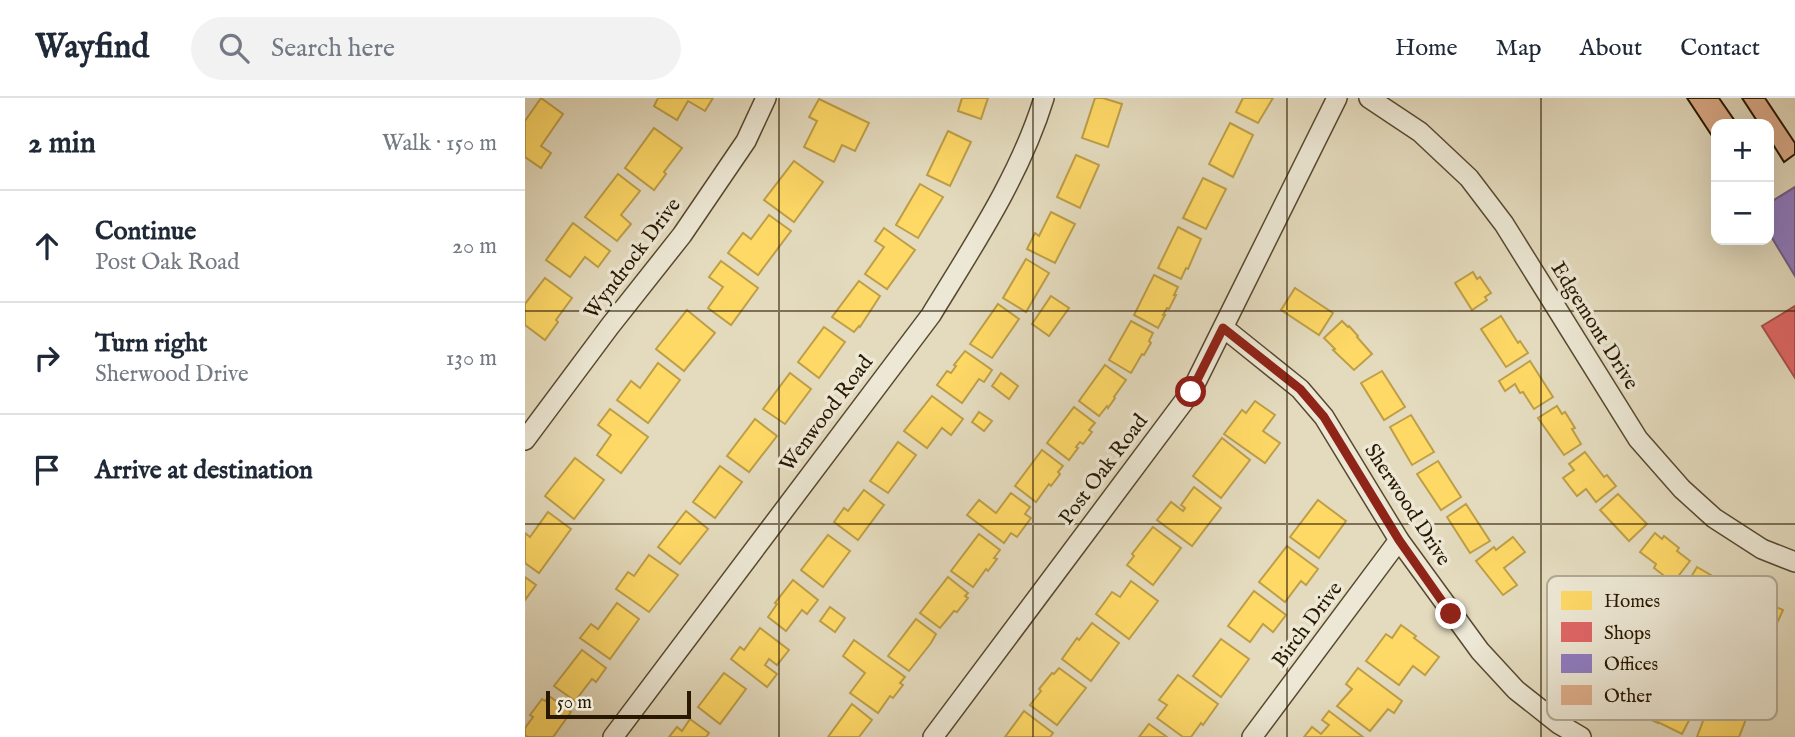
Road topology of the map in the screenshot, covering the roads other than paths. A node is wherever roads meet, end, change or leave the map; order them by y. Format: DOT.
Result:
graph roads {
  1 [pos="767,98"];
  2 [pos="1044,98"];
  3 [pos="1337,98"];
  4 [pos="1369,98"];
  5 [pos="1223,328"];
  6 [pos="525,440"];
  7 [pos="1399,540"];
  8 [pos="1795,562"];
  9 [pos="1547,715"];
  10 [pos="1554,720"];
  11 [pos="613,737"];
  12 [pos="933,737"];
  13 [pos="1252,737"];
  14 [pos="1581,737"];
  1 -- 6 [label="street, Wyndrock Drive"];
  2 -- 11 [label="street, Wenwood Road"];
  3 -- 5 [label="street, Post Oak Road"];
  4 -- 8 [label="street, Edgemont Drive"];
  5 -- 7 [label="street, Sherwood Drive"];
  5 -- 12 [label="street, Post Oak Road"];
  7 -- 9 [label="street, Sherwood Drive"];
  7 -- 13 [label="street, Birch Drive"];
  10 -- 14 [label="street, Sherwood Drive"];
}
